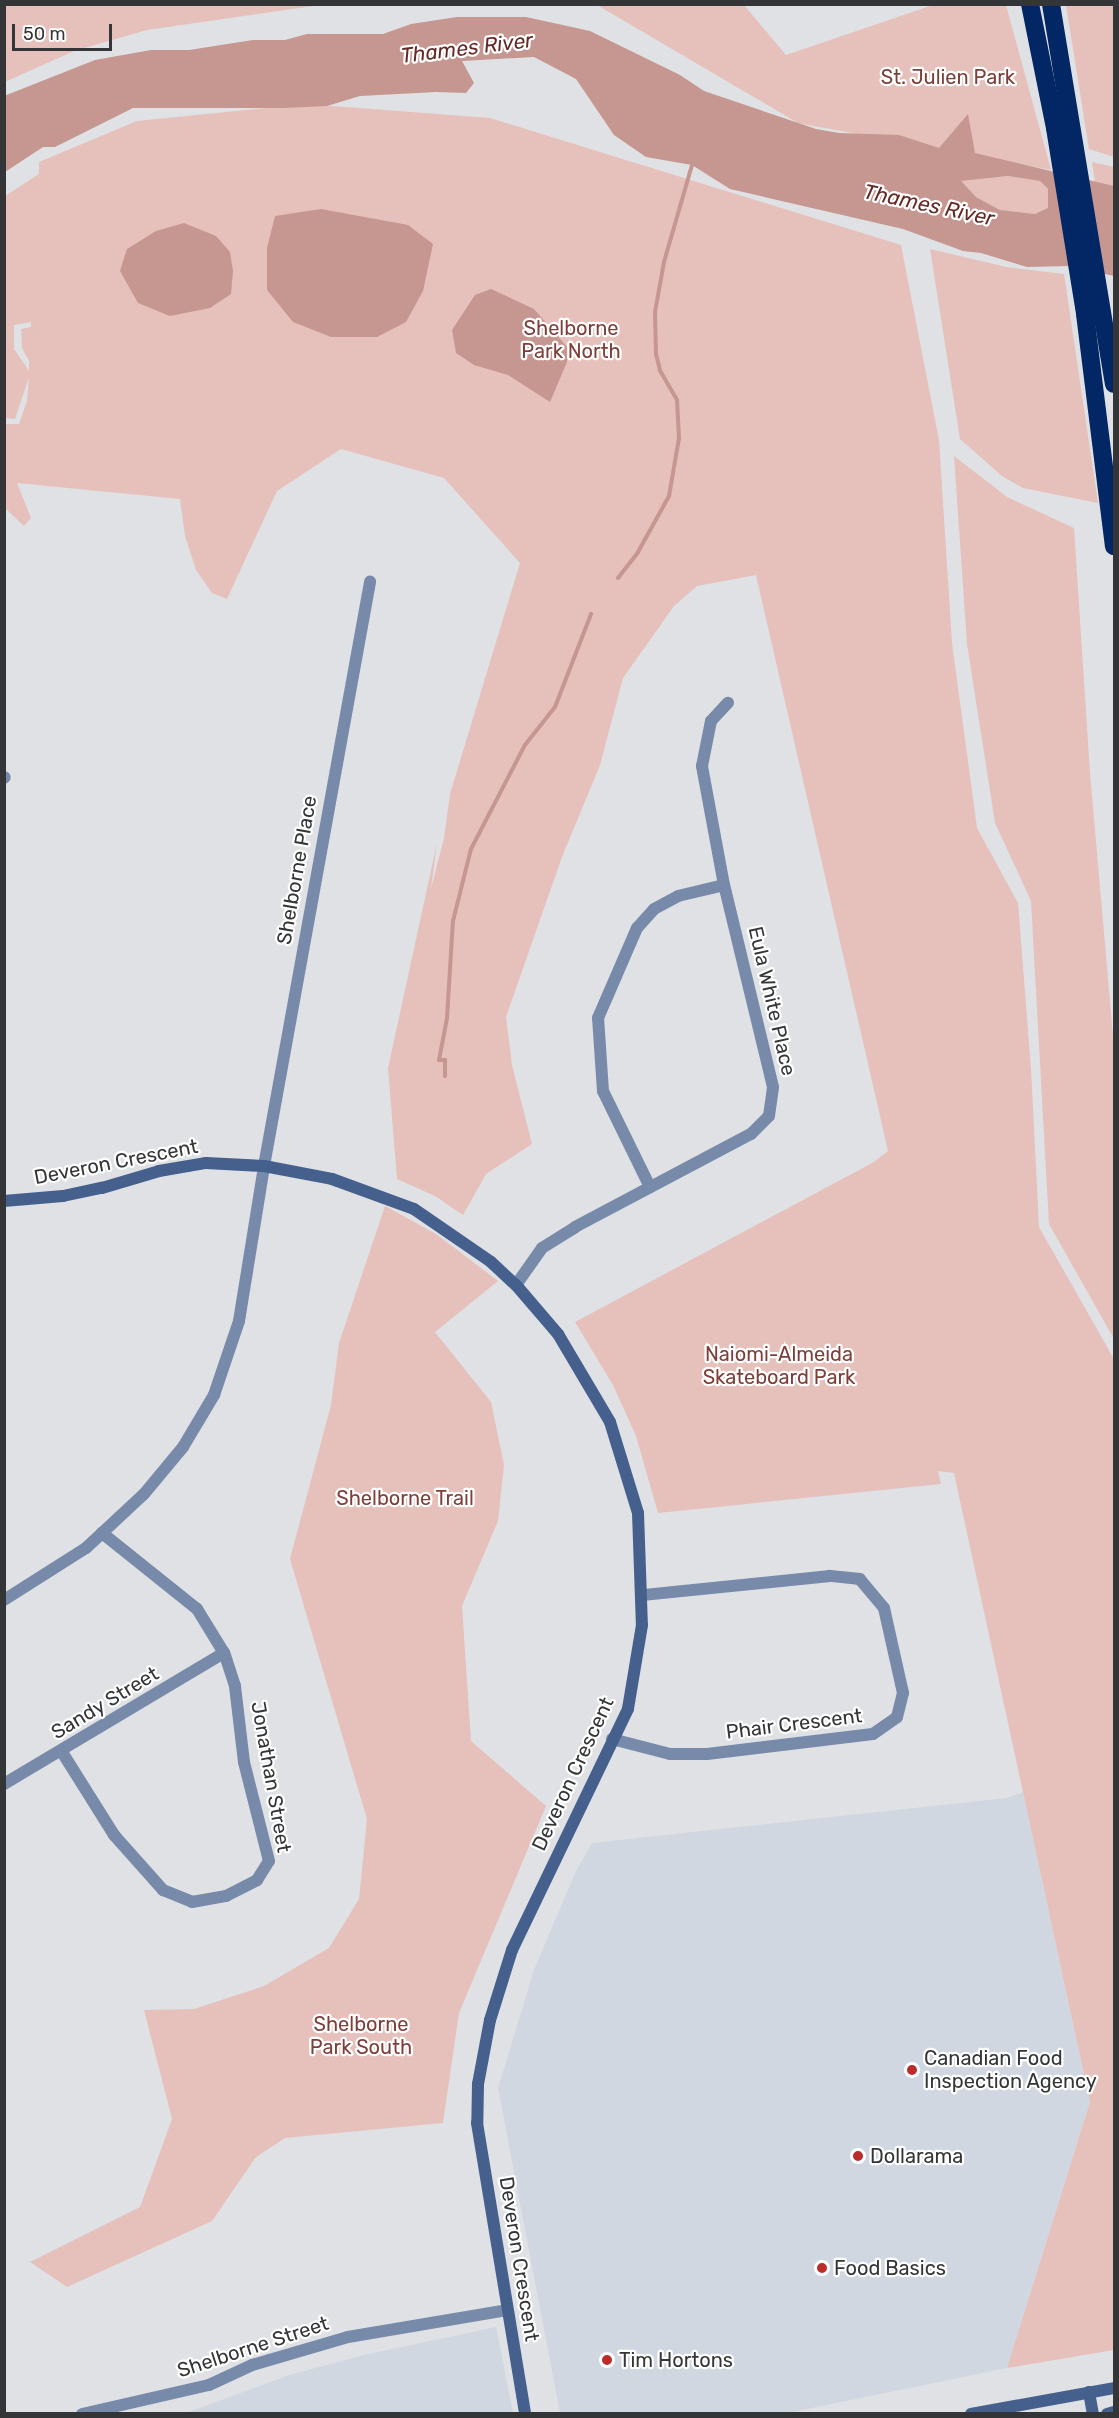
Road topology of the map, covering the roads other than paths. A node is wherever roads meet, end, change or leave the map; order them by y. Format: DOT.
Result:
graph roads {
  1 [pos="1030,4"];
  2 [pos="1051,4"];
  3 [pos="1094,312"];
  4 [pos="1114,384"];
  5 [pos="1114,546"];
  6 [pos="370,582"];
  7 [pos="728,703"];
  8 [pos="724,885"];
  9 [pos="264,1166"];
  10 [pos="650,1187"];
  11 [pos="4,1202"];
  12 [pos="516,1285"];
  13 [pos="102,1533"];
  14 [pos="642,1595"];
  15 [pos="4,1600"];
  16 [pos="224,1653"];
  17 [pos="612,1740"];
  18 [pos="62,1752"];
  19 [pos="4,1784"];
  20 [pos="507,2310"];
  21 [pos="1114,2388"];
  22 [pos="1089,2392"];
  23 [pos="1114,2412"];
  24 [pos="82,2414"];
  25 [pos="525,2414"];
  26 [pos="971,2414"];
  27 [pos="1093,2414"];
  28 [pos="1107,2414"];
  1 -- 3 [label="highway"];
  2 -- 3 [label="highway"];
  3 -- 4 [label="highway"];
  3 -- 5 [label="highway"];
  6 -- 9 [label="street, Shelborne Place"];
  7 -- 8 [label="street, Eula White Place"];
  8 -- 10 [label="street, Eula White Place"];
  8 -- 10 [label="street"];
  9 -- 11 [label="street, Deveron Crescent"];
  9 -- 12 [label="street, Deveron Crescent"];
  9 -- 13 [label="street"];
  10 -- 12 [label="street, Eula White Place"];
  12 -- 14 [label="street, Deveron Crescent"];
  13 -- 15 [label="street"];
  13 -- 16 [label="street, Jonathan Street"];
  14 -- 17 [label="street, Deveron Crescent"];
  14 -- 17 [label="street, Phair Crescent"];
  16 -- 18 [label="street, Sandy Street"];
  16 -- 18 [label="street, Jonathan Street"];
  17 -- 20 [label="street, Deveron Crescent"];
  18 -- 19 [label="street, Sandy Street"];
  20 -- 24 [label="street, Shelborne Street"];
  20 -- 25 [label="street, Deveron Crescent"];
  21 -- 22 [label="street"];
  22 -- 26 [label="street"];
  22 -- 27 [label="street"];
  23 -- 28 [label="street"];
}
